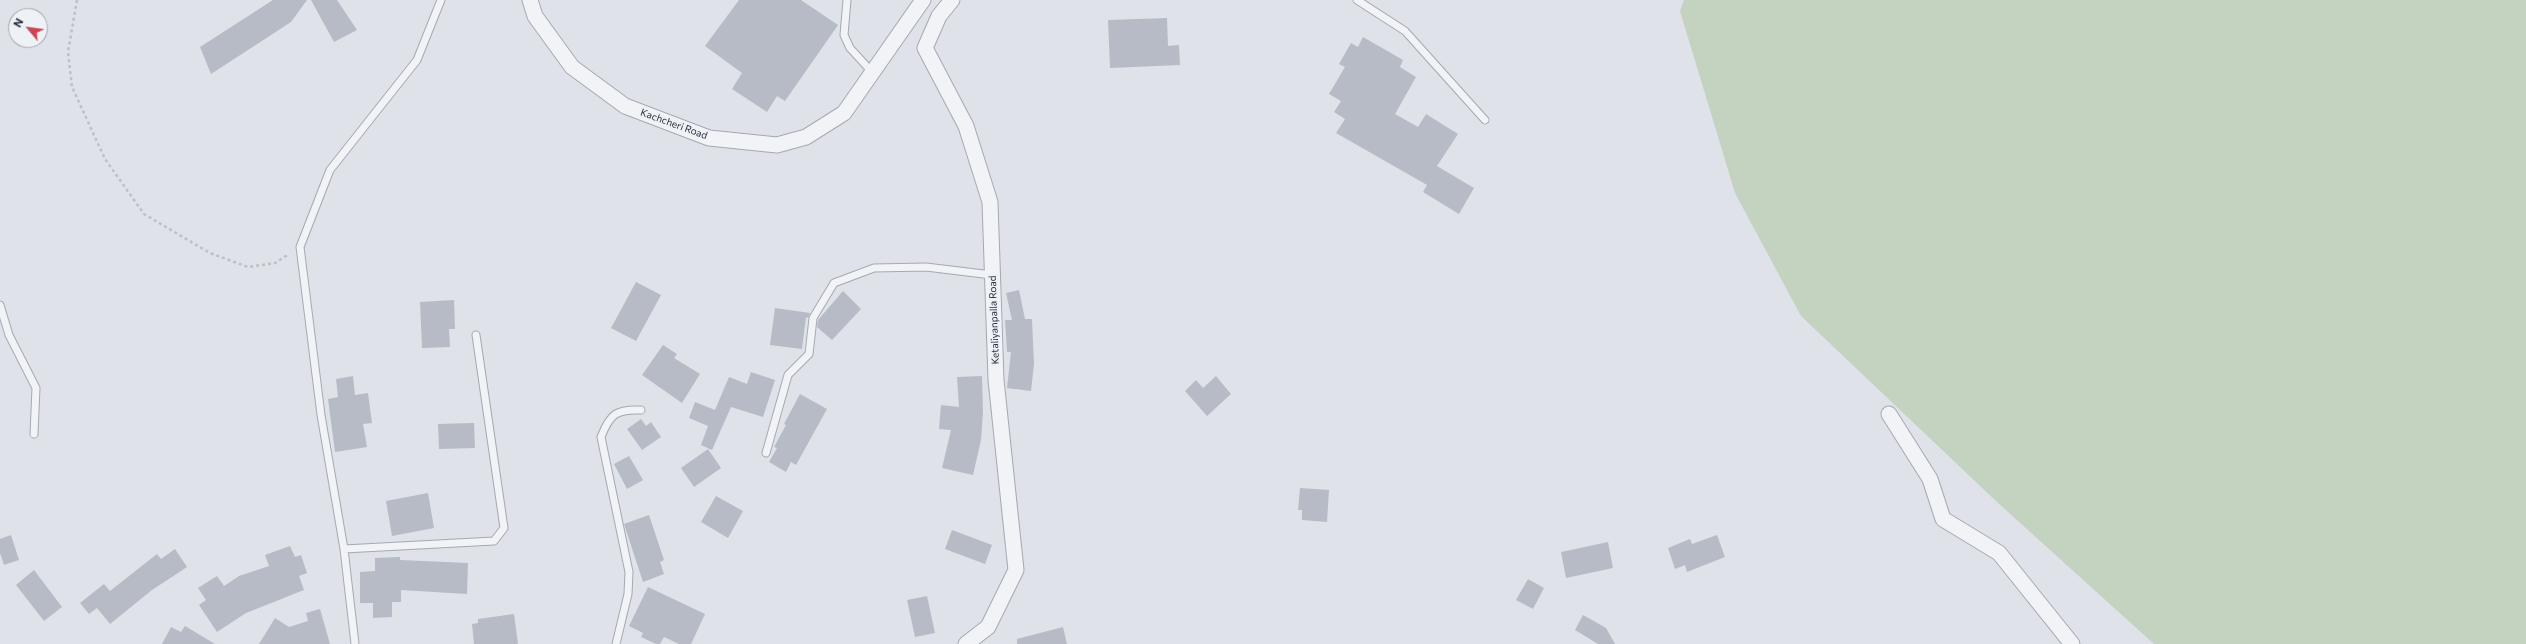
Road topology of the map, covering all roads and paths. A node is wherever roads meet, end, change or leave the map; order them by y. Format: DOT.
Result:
graph roads {
  1 [pos="77,0"];
  2 [pos="441,0"];
  3 [pos="530,0"];
  4 [pos="847,0"];
  5 [pos="923,0"];
  6 [pos="952,0"];
  7 [pos="1357,0"];
  8 [pos="872,72"];
  9 [pos="1485,120"];
  10 [pos="300,247"];
  11 [pos="992,275"];
  12 [pos="0,305"];
  13 [pos="476,336"];
  14 [pos="641,410"];
  15 [pos="1889,414"];
  16 [pos="34,434"];
  17 [pos="766,453"];
  18 [pos="344,549"];
  19 [pos="355,644"];
  20 [pos="616,644"];
  21 [pos="966,644"];
  22 [pos="2072,644"];
  1 -- 10 [label="path"];
  2 -- 10 [label="lane"];
  3 -- 8 [label="street, Kachcheri Road"];
  4 -- 8 [label="lane"];
  5 -- 8 [label="street, Kachcheri Road"];
  6 -- 11 [label="street, Ketaliyanpalla Road"];
  7 -- 9 [label="lane"];
  10 -- 18 [label="lane"];
  11 -- 17 [label="lane"];
  11 -- 21 [label="street, Ketaliyanpalla Road"];
  12 -- 16 [label="lane"];
  13 -- 18 [label="lane"];
  14 -- 20 [label="lane"];
  15 -- 22 [label="street"];
  18 -- 19 [label="lane"];
}
